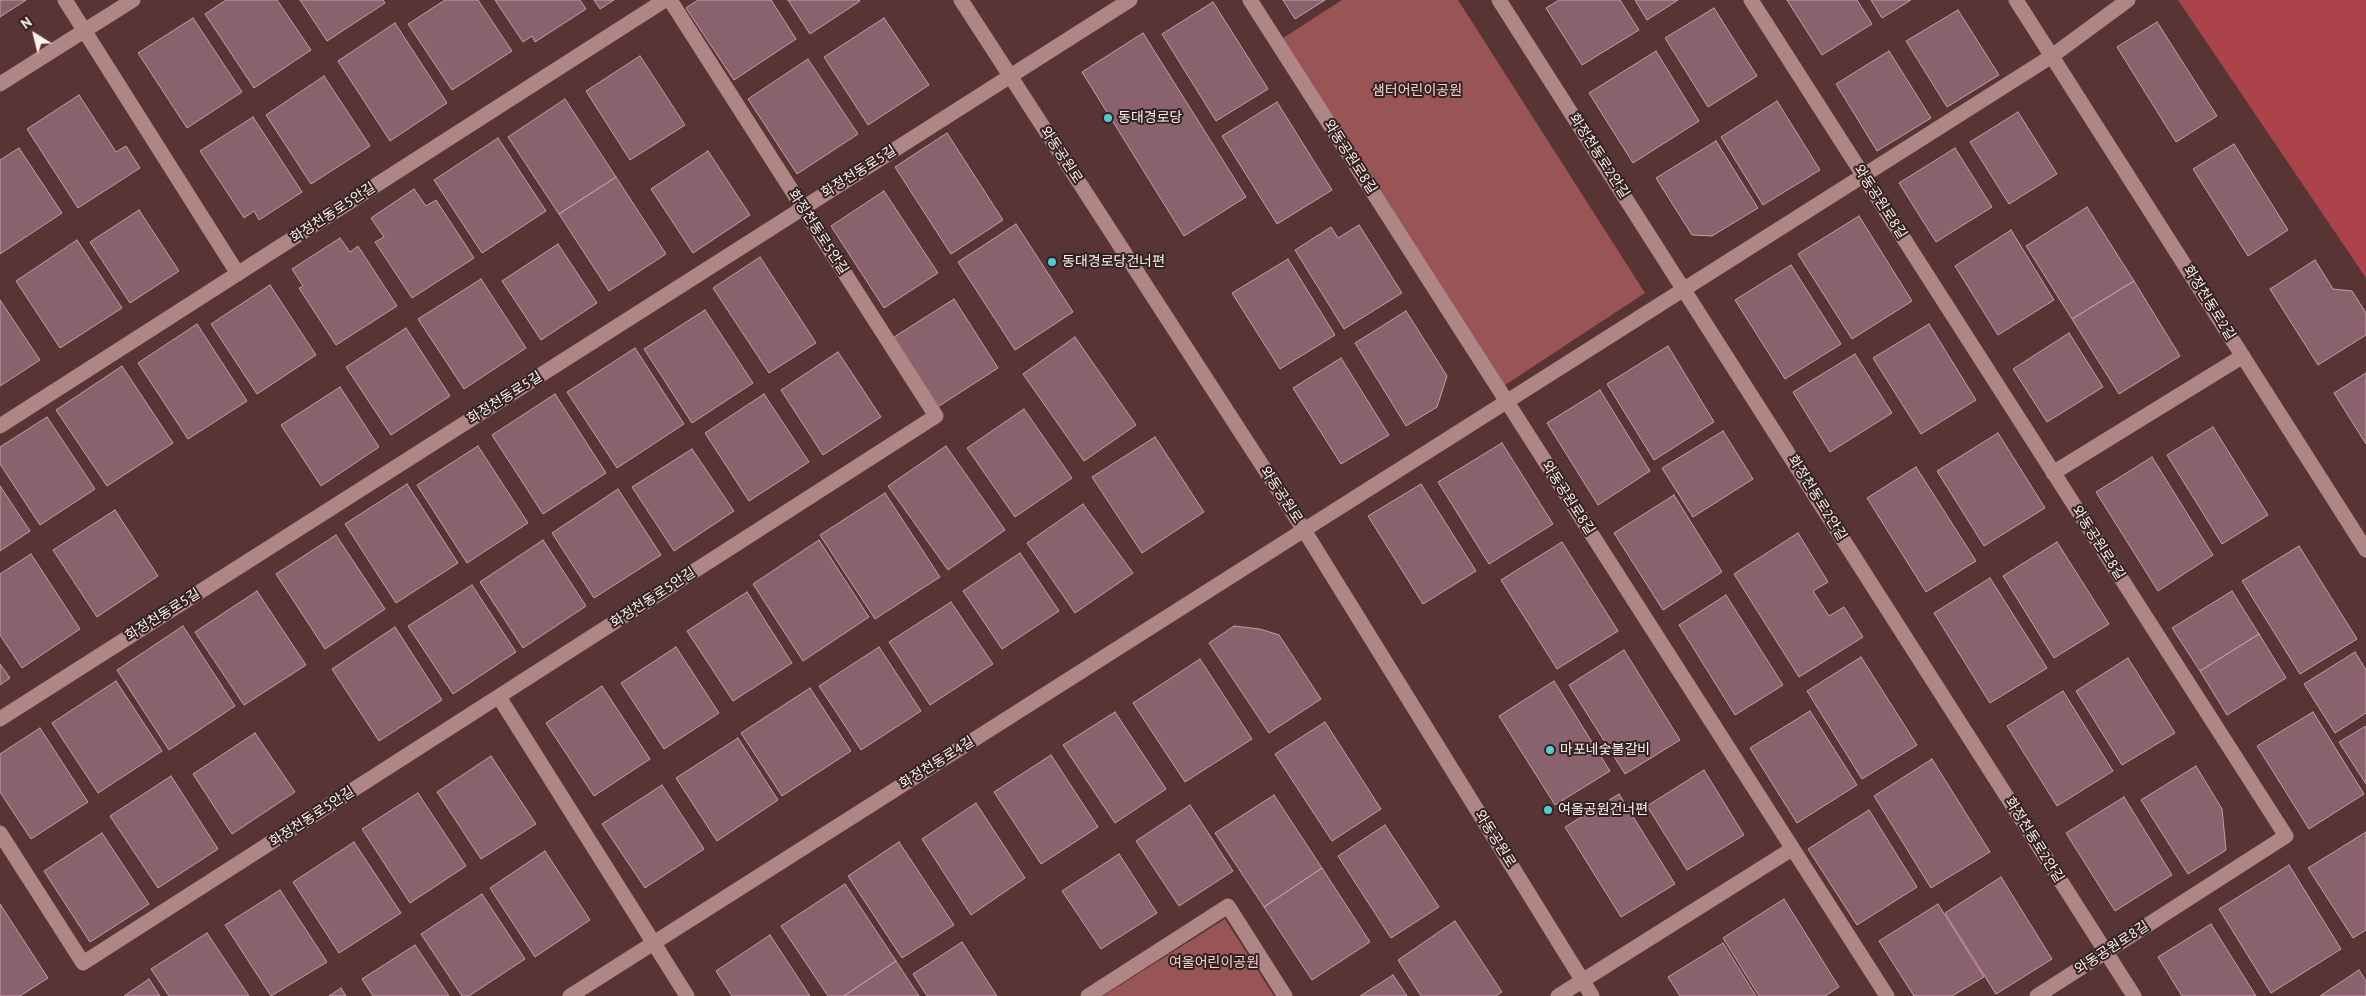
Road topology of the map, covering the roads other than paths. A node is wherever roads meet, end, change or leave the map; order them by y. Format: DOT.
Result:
graph roads {
  1 [pos="65,0"];
  2 [pos="133,0"];
  3 [pos="665,0"];
  4 [pos="670,0"];
  5 [pos="961,0"];
  6 [pos="1130,0"];
  7 [pos="1250,0"];
  8 [pos="1499,0"];
  9 [pos="1751,0"];
  10 [pos="2016,0"];
  11 [pos="2128,0"];
  12 [pos="84,31"];
  13 [pos="2052,56"];
  14 [pos="1010,77"];
  15 [pos="0,84"];
  16 [pos="1863,176"];
  17 [pos="803,208"];
  18 [pos="238,274"];
  19 [pos="1684,290"];
  20 [pos="2243,356"];
  21 [pos="1506,402"];
  22 [pos="0,426"];
  23 [pos="2054,474"];
  24 [pos="1304,530"];
  25 [pos="2366,550"];
  26 [pos="499,697"];
  27 [pos="0,719"];
  28 [pos="0,833"];
  29 [pos="1792,848"];
  30 [pos="653,943"];
  31 [pos="2106,952"];
  32 [pos="1582,981"];
  33 [pos="570,996"];
  34 [pos="687,996"];
  35 [pos="1088,996"];
  36 [pos="1285,996"];
  37 [pos="1558,996"];
  38 [pos="1592,996"];
  39 [pos="1887,996"];
  40 [pos="2037,996"];
  41 [pos="2134,996"];
  1 -- 12 [label="street"];
  2 -- 12 [label="street"];
  3 -- 18 [label="street, 화정천동로5안길"];
  4 -- 17 [label="street, 화정천동로5안길"];
  5 -- 14 [label="street, 와동공원로"];
  6 -- 14 [label="street"];
  7 -- 21 [label="street, 와동공원로8길"];
  8 -- 19 [label="street, 화정천동로2안길"];
  9 -- 16 [label="street, 와동공원로8길"];
  10 -- 13 [label="street, 화정천동로2길"];
  11 -- 13 [label="street"];
  12 -- 15 [label="street"];
  12 -- 18 [label="street"];
  13 -- 16 [label="street, 화정천동로4길"];
  13 -- 20 [label="street, 화정천동로2길"];
  14 -- 17 [label="street, 화정천동로5길"];
  14 -- 24 [label="street, 와동공원로"];
  16 -- 19 [label="street, 화정천동로4길"];
  16 -- 23 [label="street, 와동공원로8길"];
  17 -- 26 [label="street, 화정천동로5안길"];
  17 -- 27 [label="street, 화정천동로5길"];
  18 -- 22 [label="street, 화정천동로5안길"];
  19 -- 21 [label="street, 화정천동로4길"];
  19 -- 31 [label="street, 화정천동로2안길"];
  20 -- 23 [label="street"];
  20 -- 25 [label="street, 화정천동로2길"];
  21 -- 24 [label="street, 화정천동로4길"];
  21 -- 29 [label="street, 와동공원로8길"];
  23 -- 31 [label="street, 와동공원로8길"];
  24 -- 30 [label="street, 화정천동로4길"];
  24 -- 32 [label="street, 와동공원로"];
  26 -- 28 [label="street, 화정천동로5안길"];
  26 -- 30 [label="street"];
  29 -- 32 [label="street"];
  29 -- 39 [label="street, 와동공원로8길"];
  30 -- 33 [label="street, 화정천동로4길"];
  30 -- 34 [label="street"];
  31 -- 40 [label="street, 와동공원로8길"];
  31 -- 41 [label="street, 화정천동로2안길"];
  32 -- 37 [label="street"];
  32 -- 38 [label="street, 와동공원로"];
  35 -- 36 [label="street"];
}
